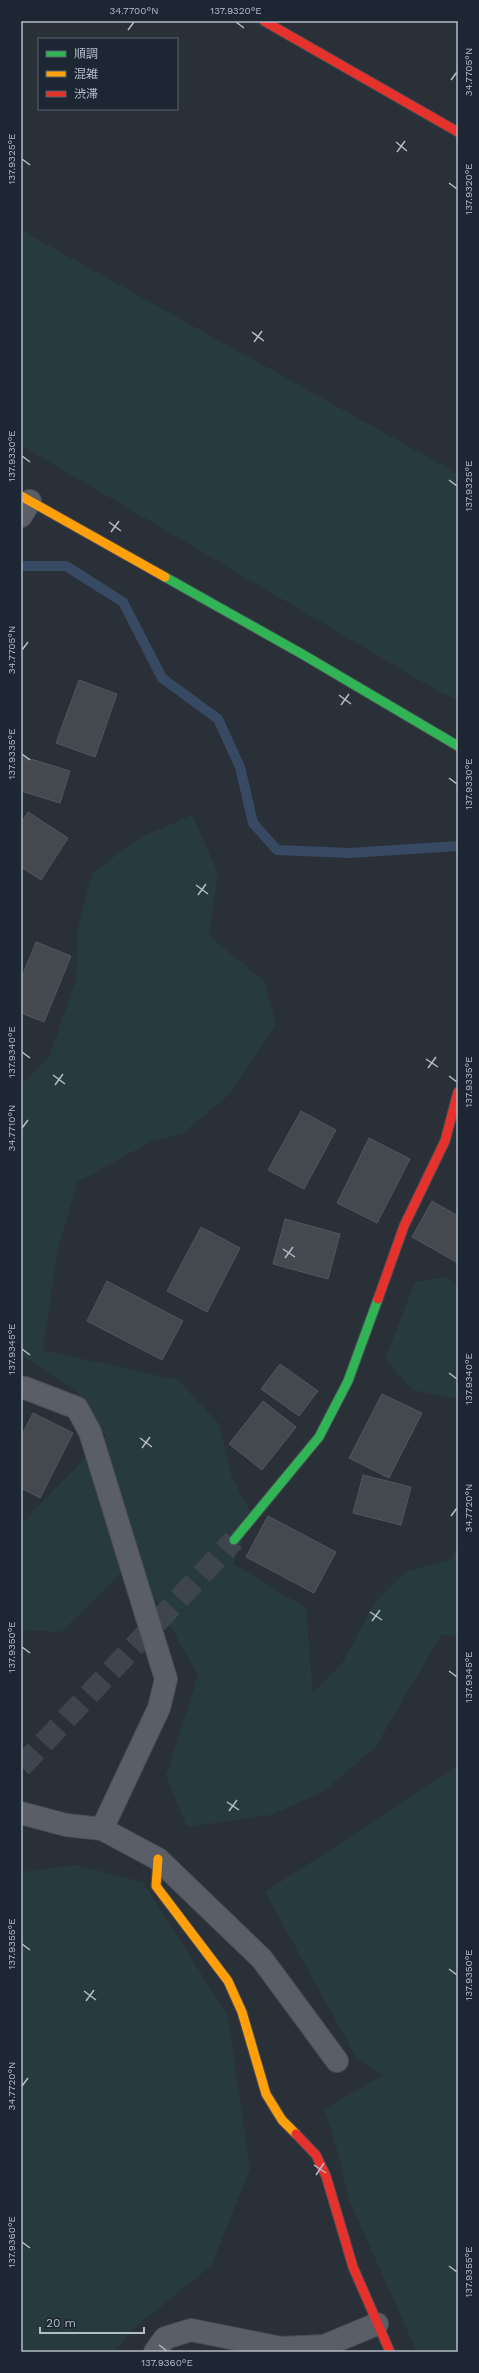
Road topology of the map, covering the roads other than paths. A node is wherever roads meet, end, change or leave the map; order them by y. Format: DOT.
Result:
graph roads {
  1 [pos="264,21"];
  2 [pos="458,132"];
  3 [pos="24,504"];
  4 [pos="458,746"];
  5 [pos="458,1092"];
  6 [pos="21,1388"];
  7 [pos="234,1540"];
  8 [pos="21,1813"];
  9 [pos="102,1829"];
  10 [pos="158,1859"];
  11 [pos="337,2061"];
  12 [pos="377,2324"];
  13 [pos="155,2352"];
  14 [pos="390,2352"];
  1 -- 2 [label="street"];
  3 -- 4 [label="street"];
  5 -- 7 [label="street"];
  6 -- 9 [label="street"];
  8 -- 9 [label="street"];
  9 -- 10 [label="street"];
  10 -- 11 [label="street"];
  10 -- 12 [label="street"];
  12 -- 13 [label="street"];
  12 -- 14 [label="street"];
}
